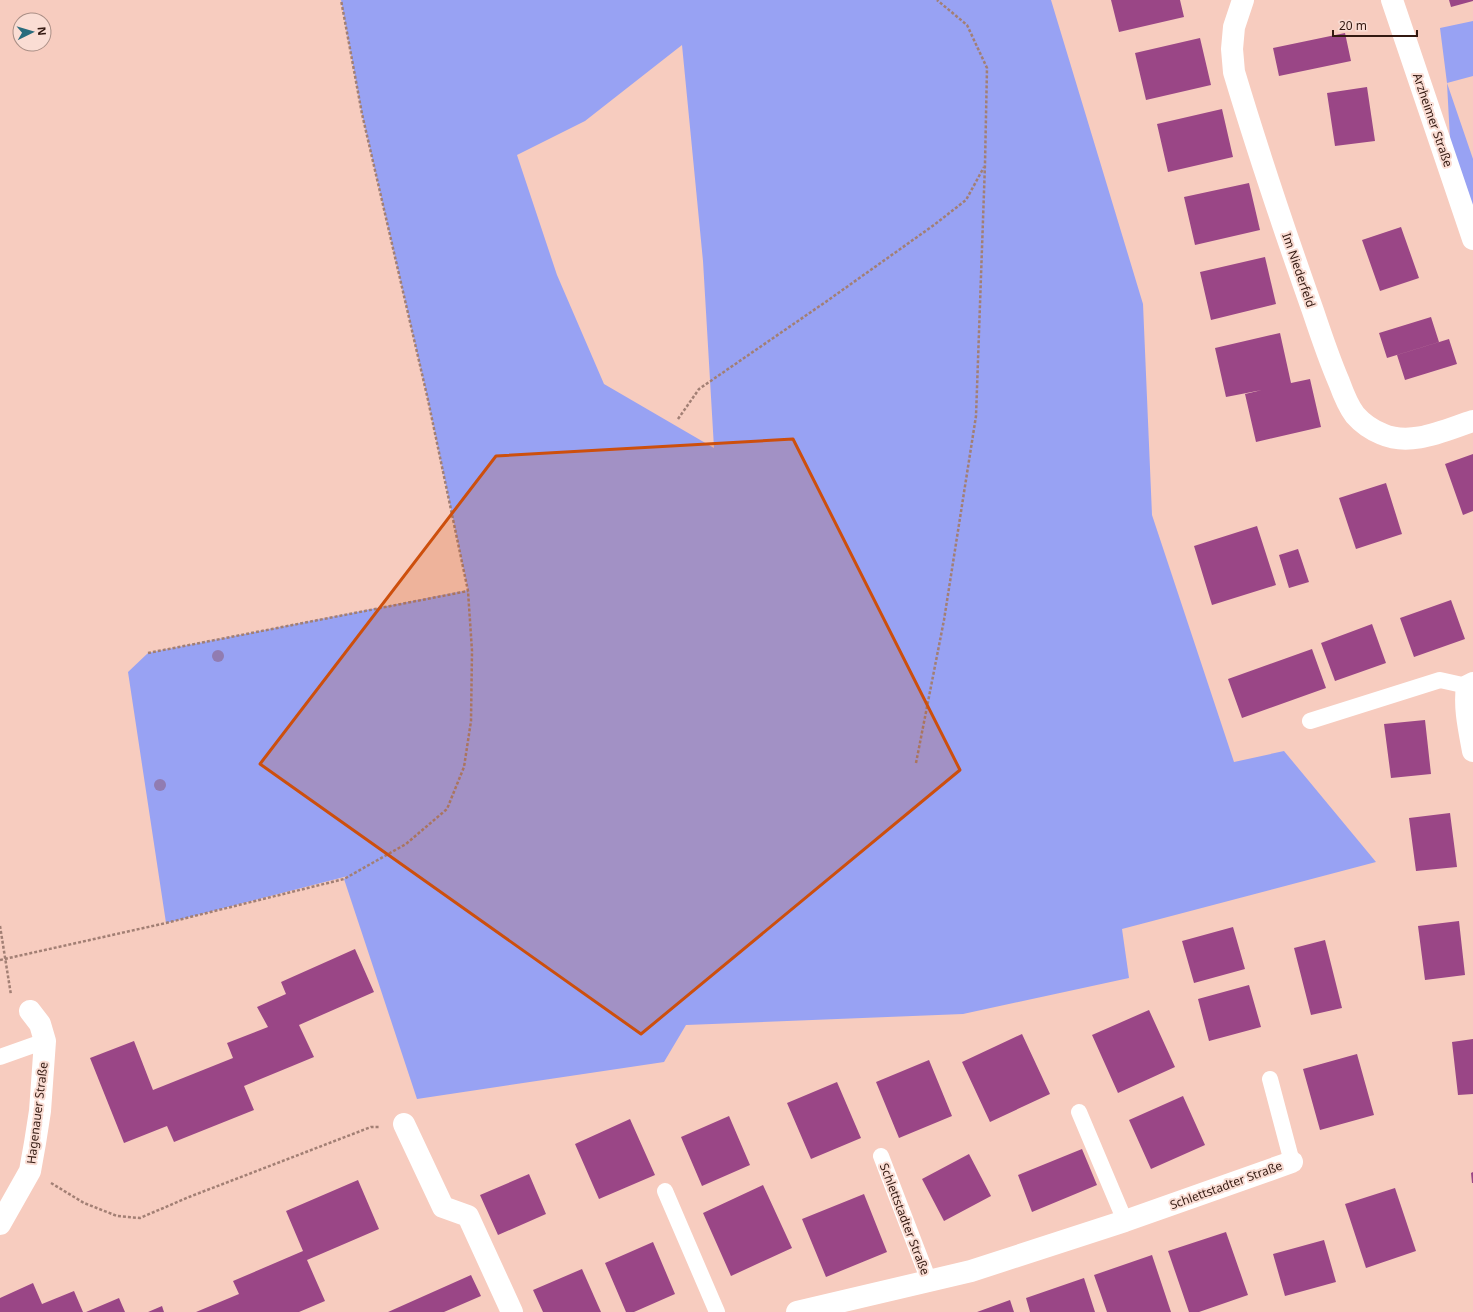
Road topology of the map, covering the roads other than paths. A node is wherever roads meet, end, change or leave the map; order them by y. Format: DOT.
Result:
graph roads {
  1 [pos="1244,0"];
  2 [pos="1392,0"];
  3 [pos="1473,240"];
  4 [pos="1473,421"];
  5 [pos="1470,684"];
  6 [pos="1310,721"];
  7 [pos="1473,751"];
  8 [pos="30,1011"];
  9 [pos="45,1041"];
  10 [pos="0,1057"];
  11 [pos="1270,1080"];
  12 [pos="1079,1112"];
  13 [pos="404,1124"];
  14 [pos="881,1156"];
  15 [pos="1292,1162"];
  16 [pos="665,1191"];
  17 [pos="1125,1221"];
  18 [pos="0,1224"];
  19 [pos="929,1281"];
  20 [pos="512,1312"];
  21 [pos="717,1312"];
  22 [pos="797,1312"];
  1 -- 4 [label="street, Im Niederfeld"];
  2 -- 3 [label="street, Arzheimer Straße"];
  5 -- 6 [label="lane"];
  5 -- 7 [label="street"];
  8 -- 9 [label="street, Hagenauer Straße"];
  9 -- 10 [label="lane, Hagenauer Straße"];
  9 -- 18 [label="street, Hagenauer Straße"];
  11 -- 15 [label="lane, Schlettstadter Straße"];
  12 -- 17 [label="lane"];
  13 -- 20 [label="street"];
  14 -- 19 [label="lane, Schlettstadter Straße"];
  15 -- 17 [label="street, Schlettstadter Straße"];
  16 -- 21 [label="lane"];
  17 -- 19 [label="street, Schlettstadter Straße"];
  19 -- 22 [label="street, Schlettstadter Straße"];
}
